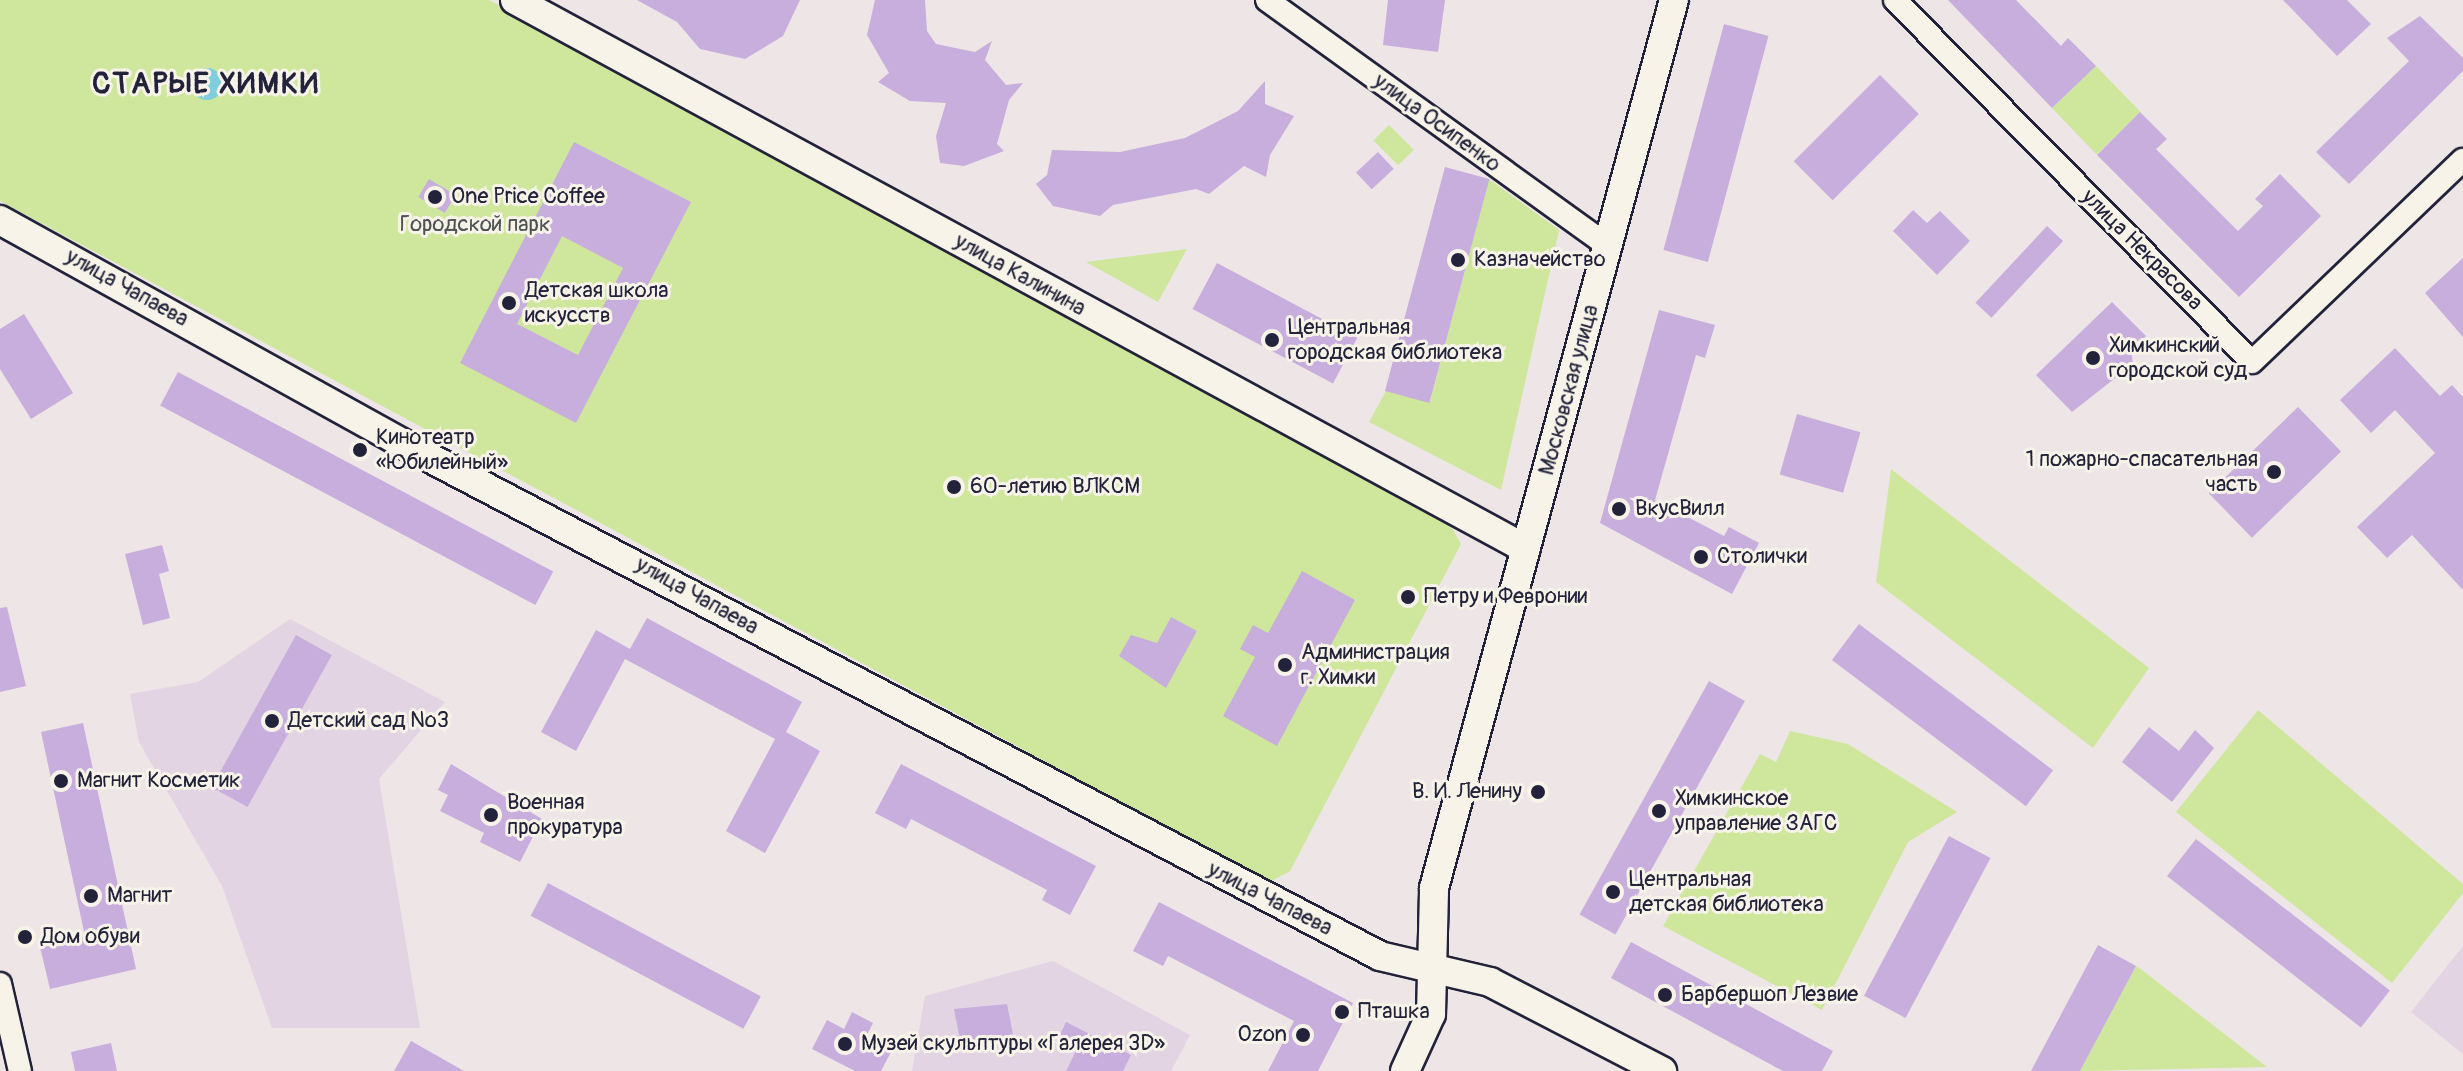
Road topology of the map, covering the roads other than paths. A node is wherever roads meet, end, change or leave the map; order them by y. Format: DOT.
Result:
graph roads {
  1 [pos="515,0"];
  2 [pos="1267,0"];
  3 [pos="1674,0"];
  4 [pos="1895,0"];
  5 [pos="2463,160"];
  6 [pos="0,220"];
  7 [pos="1608,246"];
  8 [pos="1522,560"];
  9 [pos="1434,981"];
  10 [pos="0,984"];
  11 [pos="20,1071"];
  12 [pos="1405,1071"];
  13 [pos="1662,1071"];
  1 -- 8 [label="street, улица Калинина"];
  2 -- 7 [label="street, улица Осипенко"];
  3 -- 7 [label="street, Московская улица"];
  4 -- 5 [label="street, улица Некрасова"];
  6 -- 9 [label="street, улица Чапаева"];
  7 -- 8 [label="street, Московская улица"];
  8 -- 9 [label="street, Московская улица"];
  9 -- 12 [label="street, Московская улица"];
  9 -- 13 [label="street, улица Чапаева"];
  10 -- 11 [label="street"];
}
